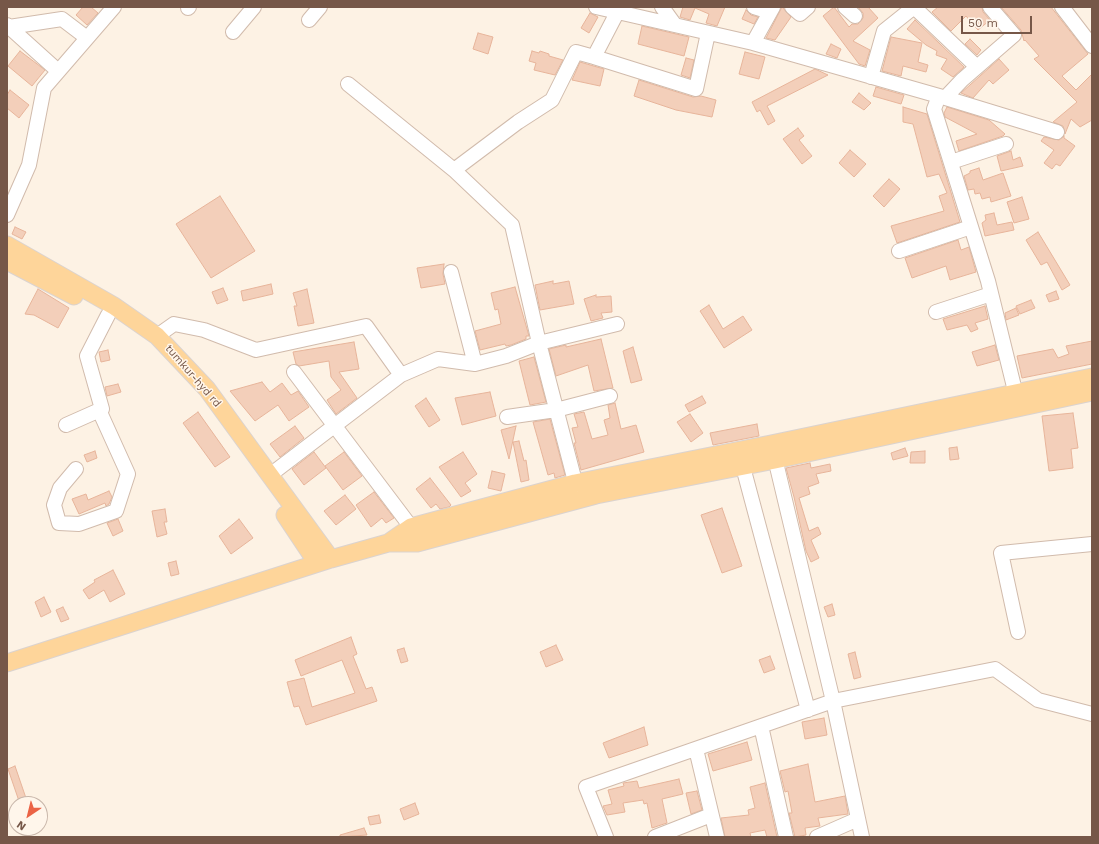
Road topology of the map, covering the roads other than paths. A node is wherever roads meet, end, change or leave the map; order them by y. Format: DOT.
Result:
graph roads {
  1 [pos="114,7"];
  2 [pos="254,7"];
  3 [pos="320,7"];
  4 [pos="596,7"];
  5 [pos="662,7"];
  6 [pos="754,7"];
  7 [pos="792,7"];
  8 [pos="808,7"];
  9 [pos="990,7"];
  10 [pos="1062,7"];
  11 [pos="619,10"];
  12 [pos="771,10"];
  13 [pos="309,20"];
  14 [pos="675,25"];
  15 [pos="8,26"];
  16 [pos="233,32"];
  17 [pos="708,33"];
  18 [pos="87,38"];
  19 [pos="753,43"];
  20 [pos="1092,46"];
  21 [pos="594,57"];
  22 [pos="977,67"];
  23 [pos="58,71"];
  24 [pos="871,76"];
  25 [pos="348,84"];
  26 [pos="942,97"];
  27 [pos="1057,132"];
  28 [pos="1006,144"];
  29 [pos="950,162"];
  30 [pos="454,170"];
  31 [pos="7,215"];
  32 [pos="971,227"];
  33 [pos="899,251"];
  34 [pos="8,252"];
  35 [pos="451,272"];
  36 [pos="991,294"];
  37 [pos="936,312"];
  38 [pos="108,315"];
  39 [pos="617,324"];
  40 [pos="157,336"];
  41 [pos="539,343"];
  42 [pos="475,364"];
  43 [pos="294,372"];
  44 [pos="401,375"];
  45 [pos="1092,377"];
  46 [pos="1092,392"];
  47 [pos="610,396"];
  48 [pos="1018,401"];
  49 [pos="99,410"];
  50 [pos="556,410"];
  51 [pos="507,417"];
  52 [pos="66,425"];
  53 [pos="334,426"];
  54 [pos="773,452"];
  55 [pos="743,466"];
  56 [pos="76,469"];
  57 [pos="270,475"];
  58 [pos="575,483"];
  59 [pos="580,499"];
  60 [pos="412,527"];
  61 [pos="388,543"];
  62 [pos="1092,544"];
  63 [pos="324,561"];
  64 [pos="1018,632"];
  65 [pos="7,663"];
  66 [pos="832,701"];
  67 [pos="808,710"];
  68 [pos="1092,714"];
  69 [pos="761,726"];
  70 [pos="696,748"];
  71 [pos="712,815"];
  72 [pos="858,819"];
  73 [pos="606,837"];
  74 [pos="655,837"];
  75 [pos="717,837"];
  76 [pos="786,837"];
  77 [pos="817,837"];
  78 [pos="862,837"];
  1 -- 18 [label="street"];
  2 -- 16 [label="street"];
  3 -- 13 [label="street"];
  4 -- 11 [label="street"];
  5 -- 14 [label="street"];
  6 -- 12 [label="street"];
  7 -- 8 [label="street"];
  9 -- 22 [label="street"];
  10 -- 20 [label="street"];
  11 -- 14 [label="street"];
  11 -- 21 [label="street"];
  12 -- 19 [label="street"];
  14 -- 17 [label="street"];
  15 -- 18 [label="street"];
  15 -- 23 [label="street"];
  17 -- 19 [label="street"];
  17 -- 21 [label="street"];
  18 -- 23 [label="street"];
  19 -- 24 [label="street"];
  21 -- 30 [label="street"];
  22 -- 24 [label="street"];
  22 -- 26 [label="street"];
  23 -- 31 [label="street"];
  24 -- 26 [label="street"];
  25 -- 30 [label="street"];
  26 -- 27 [label="street"];
  26 -- 29 [label="street"];
  28 -- 29 [label="street"];
  29 -- 32 [label="street"];
  30 -- 41 [label="street"];
  32 -- 33 [label="street"];
  32 -- 36 [label="street"];
  34 -- 38 [label="main road"];
  34 -- 40 [label="main road, tumkur-hyd rd"];
  35 -- 42 [label="street"];
  36 -- 37 [label="street"];
  36 -- 48 [label="street"];
  38 -- 49 [label="street"];
  38 -- 63 [label="main road"];
  39 -- 41 [label="street"];
  40 -- 44 [label="street"];
  40 -- 57 [label="main road, tumkur-hyd rd"];
  41 -- 42 [label="street"];
  41 -- 50 [label="street"];
  42 -- 44 [label="street"];
  43 -- 53 [label="street"];
  44 -- 53 [label="street"];
  45 -- 48 [label="main road"];
  46 -- 48 [label="main road"];
  47 -- 50 [label="street"];
  48 -- 54 [label="main road"];
  49 -- 52 [label="street"];
  49 -- 56 [label="street"];
  50 -- 51 [label="street"];
  50 -- 58 [label="street"];
  53 -- 57 [label="street"];
  53 -- 60 [label="street"];
  54 -- 55 [label="main road"];
  54 -- 58 [label="main road"];
  54 -- 66 [label="street"];
  55 -- 59 [label="main road"];
  55 -- 67 [label="street"];
  57 -- 63 [label="main road, tumkur-hyd rd"];
  58 -- 59 [label="street"];
  58 -- 60 [label="main road"];
  59 -- 61 [label="main road"];
  60 -- 61 [label="main road"];
  61 -- 63 [label="main road"];
  62 -- 64 [label="street"];
  63 -- 65 [label="main road"];
  66 -- 67 [label="street"];
  66 -- 68 [label="street"];
  66 -- 72 [label="street"];
  67 -- 69 [label="street"];
  69 -- 70 [label="street"];
  69 -- 76 [label="street"];
  70 -- 71 [label="street"];
  70 -- 73 [label="street"];
  71 -- 74 [label="street"];
  71 -- 75 [label="street"];
  72 -- 77 [label="street"];
  72 -- 78 [label="street"];
}
